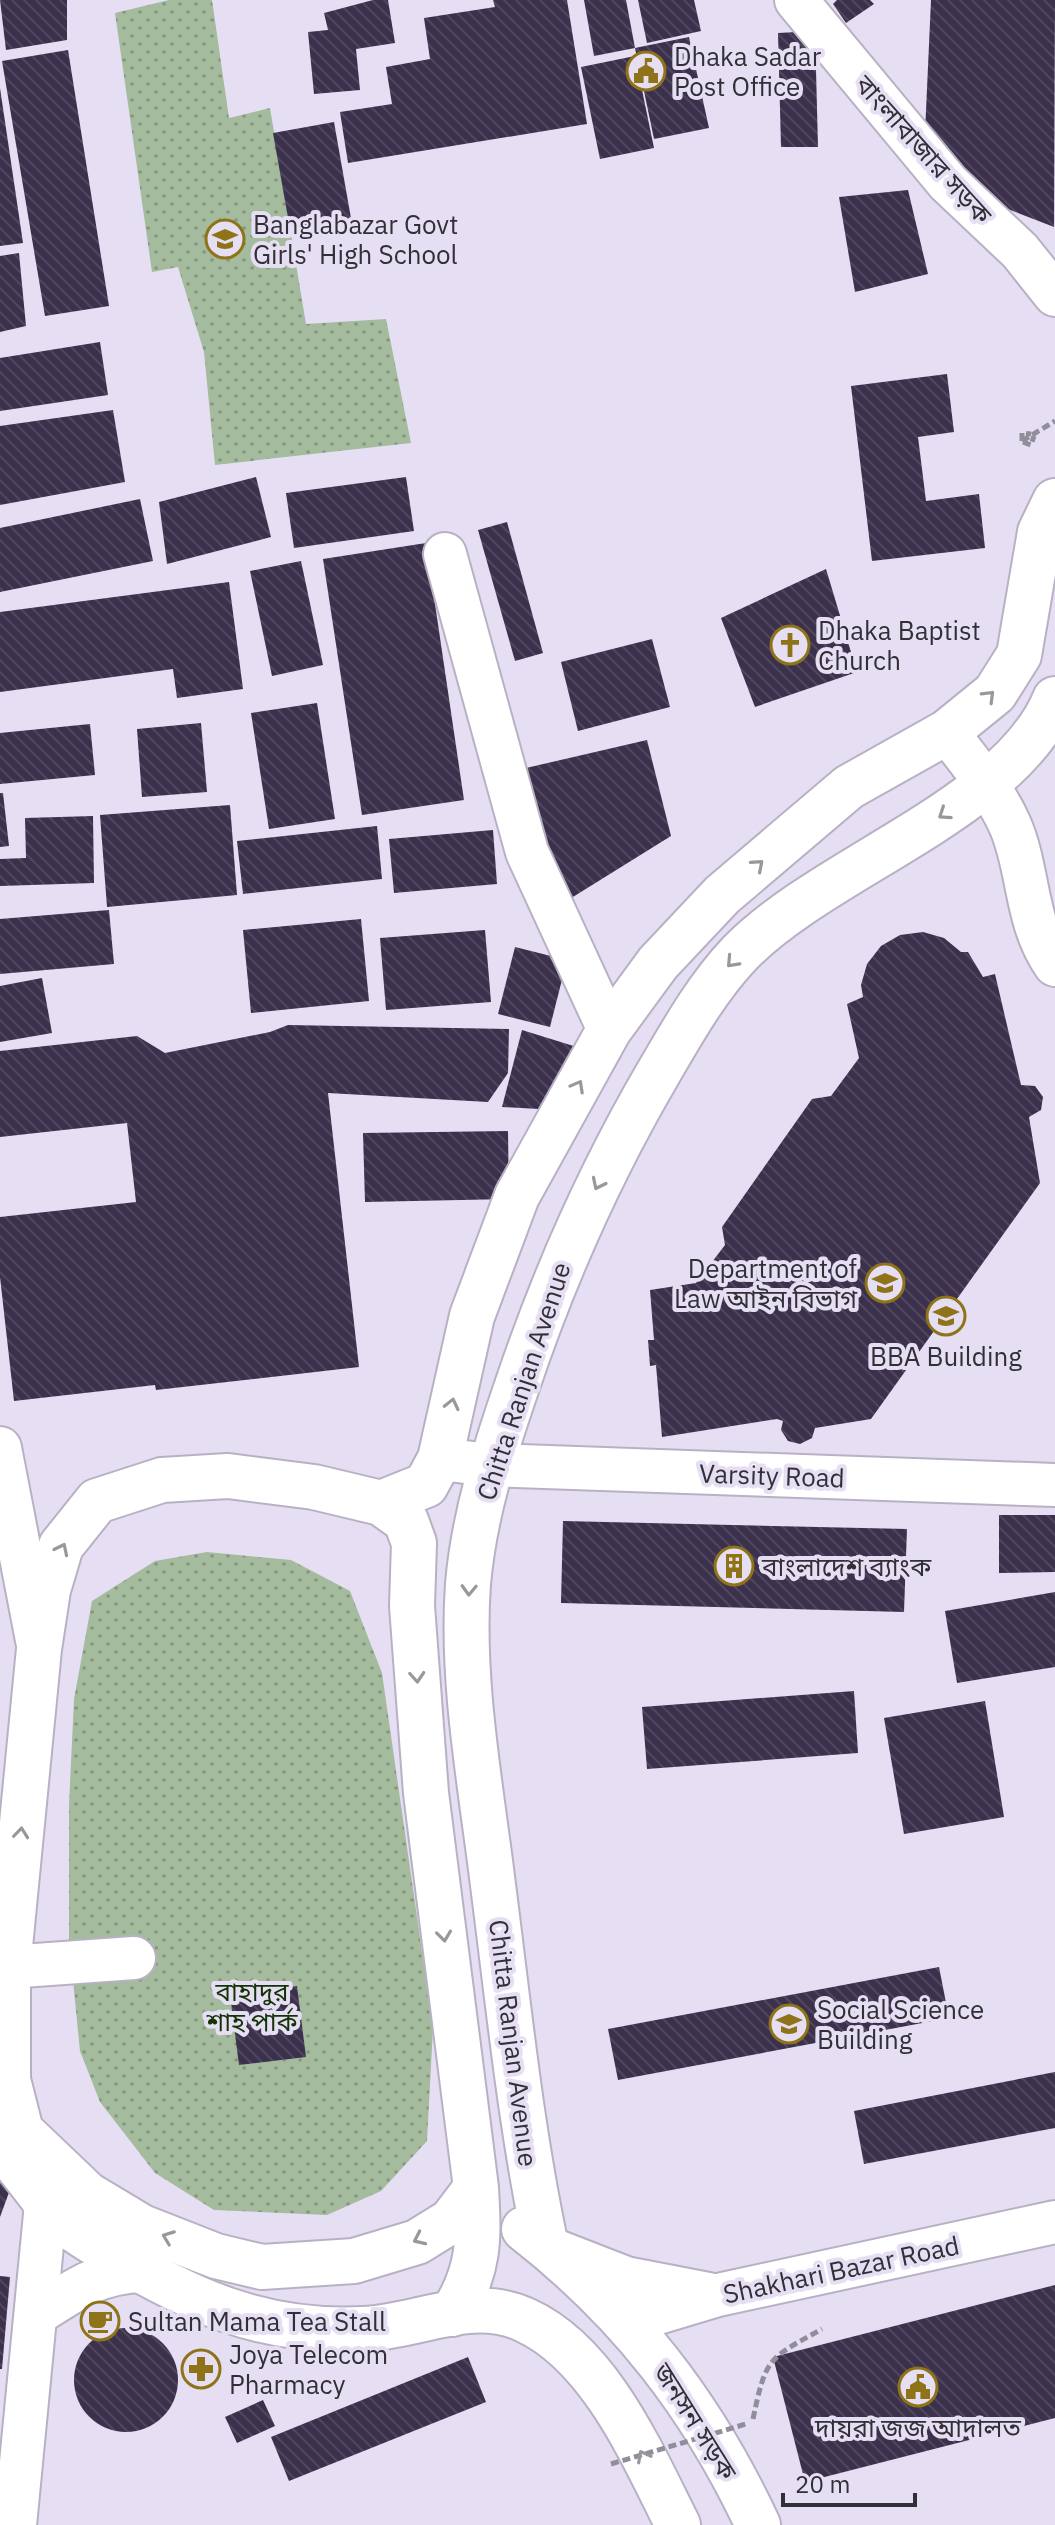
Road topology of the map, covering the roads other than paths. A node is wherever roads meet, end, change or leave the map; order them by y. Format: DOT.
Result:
graph roads {
  1 [pos="796,0"];
  2 [pos="1055,295"];
  3 [pos="1055,501"];
  4 [pos="445,554"];
  5 [pos="1055,699"];
  6 [pos="947,732"];
  7 [pos="985,782"];
  8 [pos="1055,965"];
  9 [pos="609,1030"];
  10 [pos="0,1448"];
  11 [pos="440,1459"];
  12 [pos="490,1465"];
  13 [pos="1055,1485"];
  14 [pos="381,1503"];
  15 [pos="414,1543"];
  16 [pos="473,1544"];
  17 [pos="39,1649"];
  18 [pos="8,1884"];
  19 [pos="134,1958"];
  20 [pos="8,1967"];
  21 [pos="10,2138"];
  22 [pos="476,2188"];
  23 [pos="46,2204"];
  24 [pos="1055,2222"];
  25 [pos="546,2246"];
  26 [pos="140,2271"];
  27 [pos="718,2295"];
  28 [pos="37,2314"];
  29 [pos="452,2314"];
  30 [pos="628,2322"];
  31 [pos="564,2347"];
  32 [pos="15,2525"];
  33 [pos="678,2525"];
  34 [pos="758,2525"];
  1 -- 2 [label="street, বাংলাবাজার সড়ক"];
  6 -- 3 [label="main road, one-way"];
  4 -- 9 [label="street"];
  5 -- 7 [label="main road, Chitta Ranjan Avenue"];
  6 -- 7 [label="street"];
  9 -- 6 [label="main road, one-way"];
  7 -- 8 [label="street"];
  7 -- 12 [label="main road, Chitta Ranjan Avenue, one-way"];
  11 -- 9 [label="main road, one-way"];
  10 -- 17 [label="street"];
  11 -- 12 [label="street, Varsity Road"];
  11 -- 14 [label="main road"];
  12 -- 13 [label="street, Varsity Road"];
  12 -- 16 [label="main road, Chitta Ranjan Avenue"];
  14 -- 15 [label="main road"];
  17 -- 14 [label="main road, one-way"];
  15 -- 16 [label="main road"];
  15 -- 22 [label="main road, one-way"];
  16 -- 25 [label="main road, Chitta Ranjan Avenue, one-way"];
  18 -- 17 [label="main road, one-way"];
  18 -- 20 [label="main road"];
  19 -- 20 [label="street"];
  20 -- 21 [label="main road"];
  22 -- 21 [label="main road, one-way"];
  21 -- 23 [label="main road"];
  22 -- 25 [label="main road"];
  22 -- 29 [label="main road"];
  23 -- 26 [label="main road"];
  23 -- 28 [label="street"];
  24 -- 27 [label="street, Shakhari Bazar Road"];
  25 -- 27 [label="street"];
  25 -- 30 [label="main road"];
  26 -- 28 [label="street"];
  26 -- 29 [label="main road"];
  27 -- 30 [label="street, Shakhari Bazar Road"];
  28 -- 32 [label="street"];
  29 -- 31 [label="main road"];
  30 -- 31 [label="main road"];
  30 -- 34 [label="main road, জনসন সড়ক"];
  33 -- 31 [label="main road, one-way"];
}
